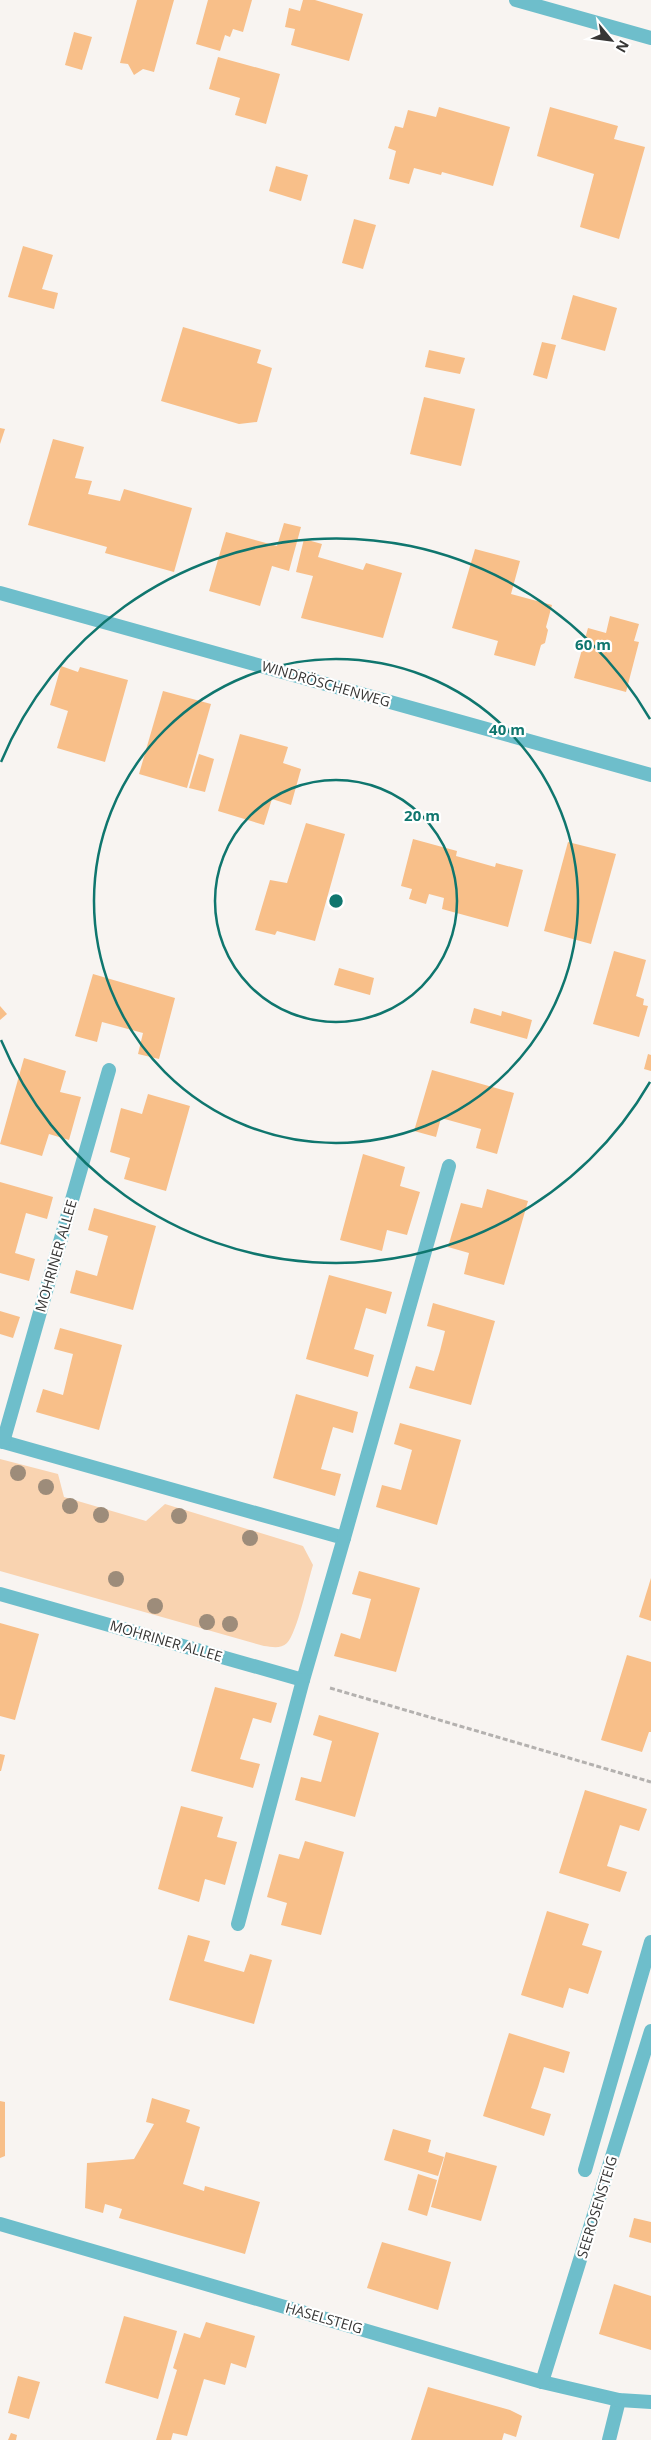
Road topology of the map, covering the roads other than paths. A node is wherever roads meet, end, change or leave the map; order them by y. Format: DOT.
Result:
graph roads {
  1 [pos="516,0"];
  2 [pos="651,38"];
  3 [pos="0,593"];
  4 [pos="651,775"];
  5 [pos="109,1070"];
  6 [pos="449,1166"];
  7 [pos="1,1441"];
  8 [pos="344,1538"];
  9 [pos="0,1594"];
  10 [pos="304,1680"];
  11 [pos="238,1924"];
  12 [pos="651,1942"];
  13 [pos="651,2031"];
  14 [pos="585,2170"];
  15 [pos="0,2224"];
  16 [pos="542,2382"];
  17 [pos="619,2400"];
  18 [pos="651,2402"];
  19 [pos="609,2440"];
  1 -- 2 [label="street"];
  3 -- 4 [label="street, WINDRÖSCHENWEG"];
  5 -- 7 [label="street, MOHRINER ALLEE"];
  6 -- 8 [label="street"];
  7 -- 8 [label="street, MOHRINER ALLEE"];
  8 -- 10 [label="street"];
  9 -- 10 [label="street, MOHRINER ALLEE"];
  10 -- 11 [label="street"];
  12 -- 14 [label="street, SEEROSENSTEIG"];
  13 -- 16 [label="street, SEEROSENSTEIG"];
  15 -- 16 [label="street, HASELSTEIG"];
  16 -- 17 [label="street, HASELSTEIG"];
  17 -- 18 [label="street, HASELSTEIG"];
  17 -- 19 [label="street"];
}
